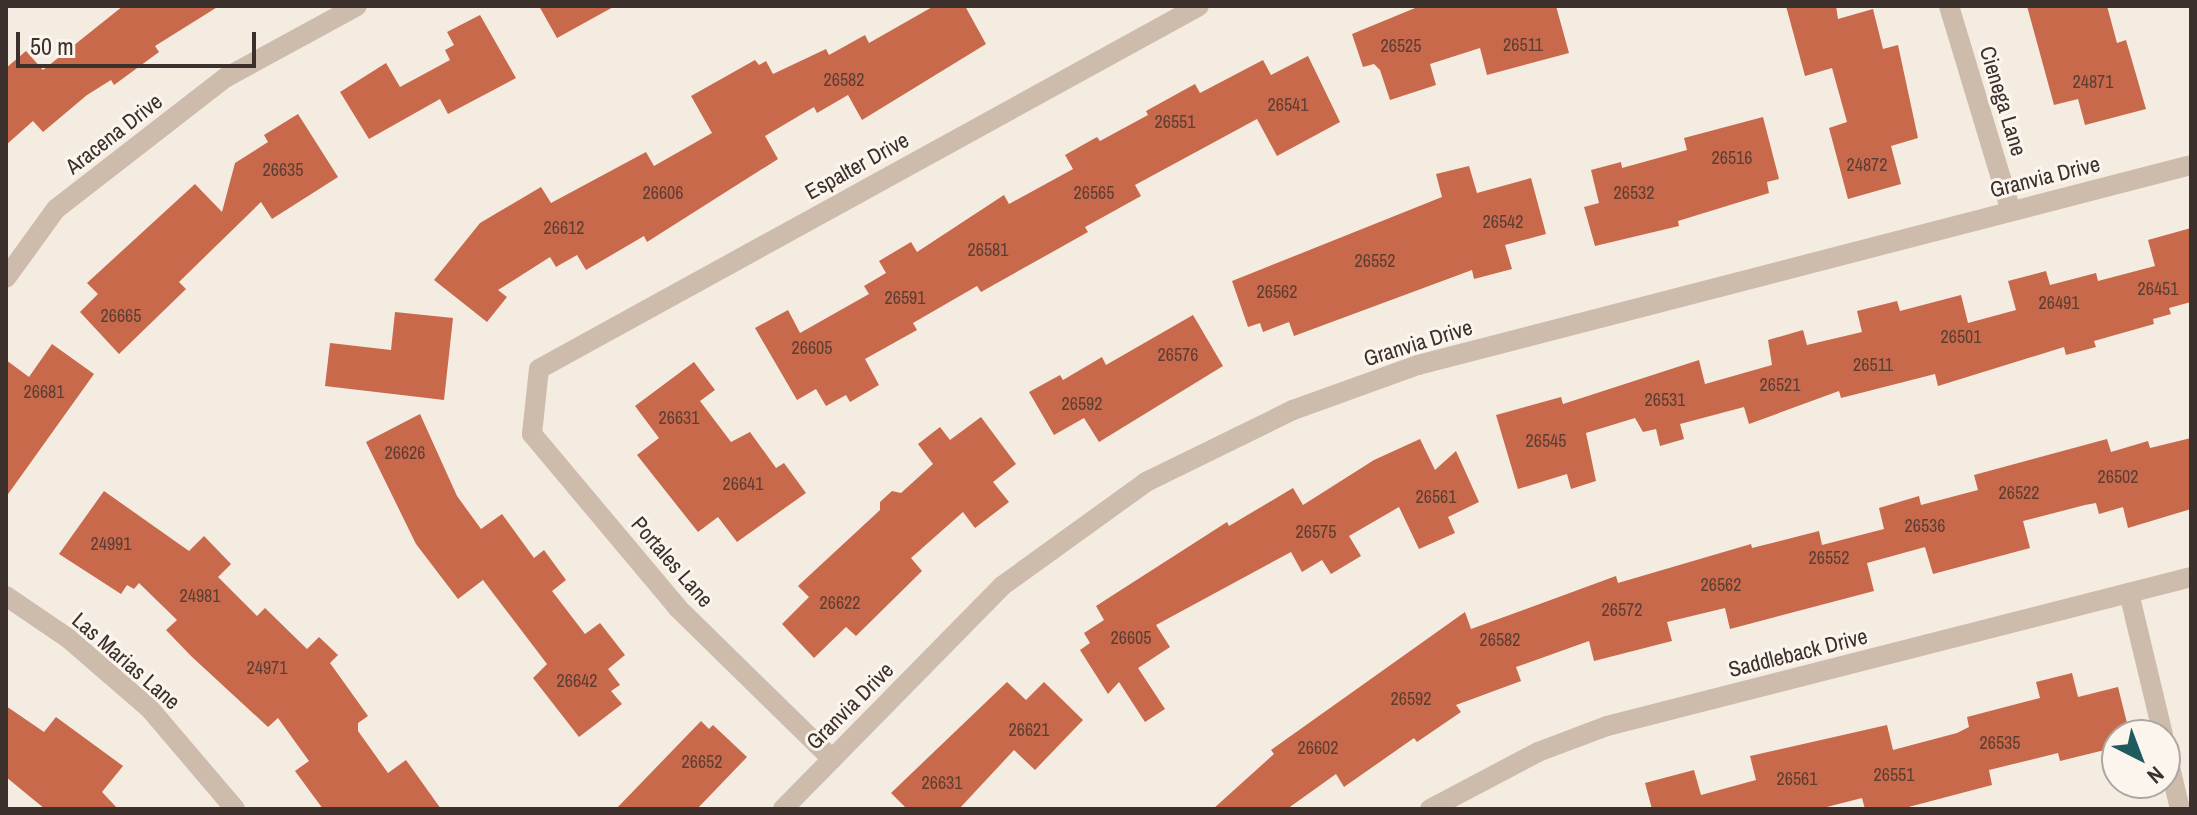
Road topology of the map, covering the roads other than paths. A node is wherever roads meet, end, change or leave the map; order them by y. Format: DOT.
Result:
graph roads {
  1 [pos="357,6"];
  2 [pos="1199,6"];
  3 [pos="1949,6"];
  4 [pos="2191,165"];
  5 [pos="2011,211"];
  6 [pos="6,278"];
  7 [pos="539,369"];
  8 [pos="2191,577"];
  9 [pos="2129,593"];
  10 [pos="6,596"];
  11 [pos="2159,719"];
  12 [pos="832,759"];
  13 [pos="235,809"];
  14 [pos="783,809"];
  15 [pos="1430,809"];
  1 -- 6 [label="street, Aracena Drive"];
  2 -- 7 [label="street, Espalter Drive"];
  3 -- 5 [label="street, Cienega Lane"];
  4 -- 5 [label="street, Granvia Drive"];
  5 -- 12 [label="street, Granvia Drive"];
  7 -- 12 [label="street, Portales Lane"];
  8 -- 9 [label="street, Saddleback Drive"];
  9 -- 11 [label="street"];
  9 -- 15 [label="street, Saddleback Drive"];
  10 -- 13 [label="street, Las Marias Lane"];
  12 -- 14 [label="street, Granvia Drive"];
}
